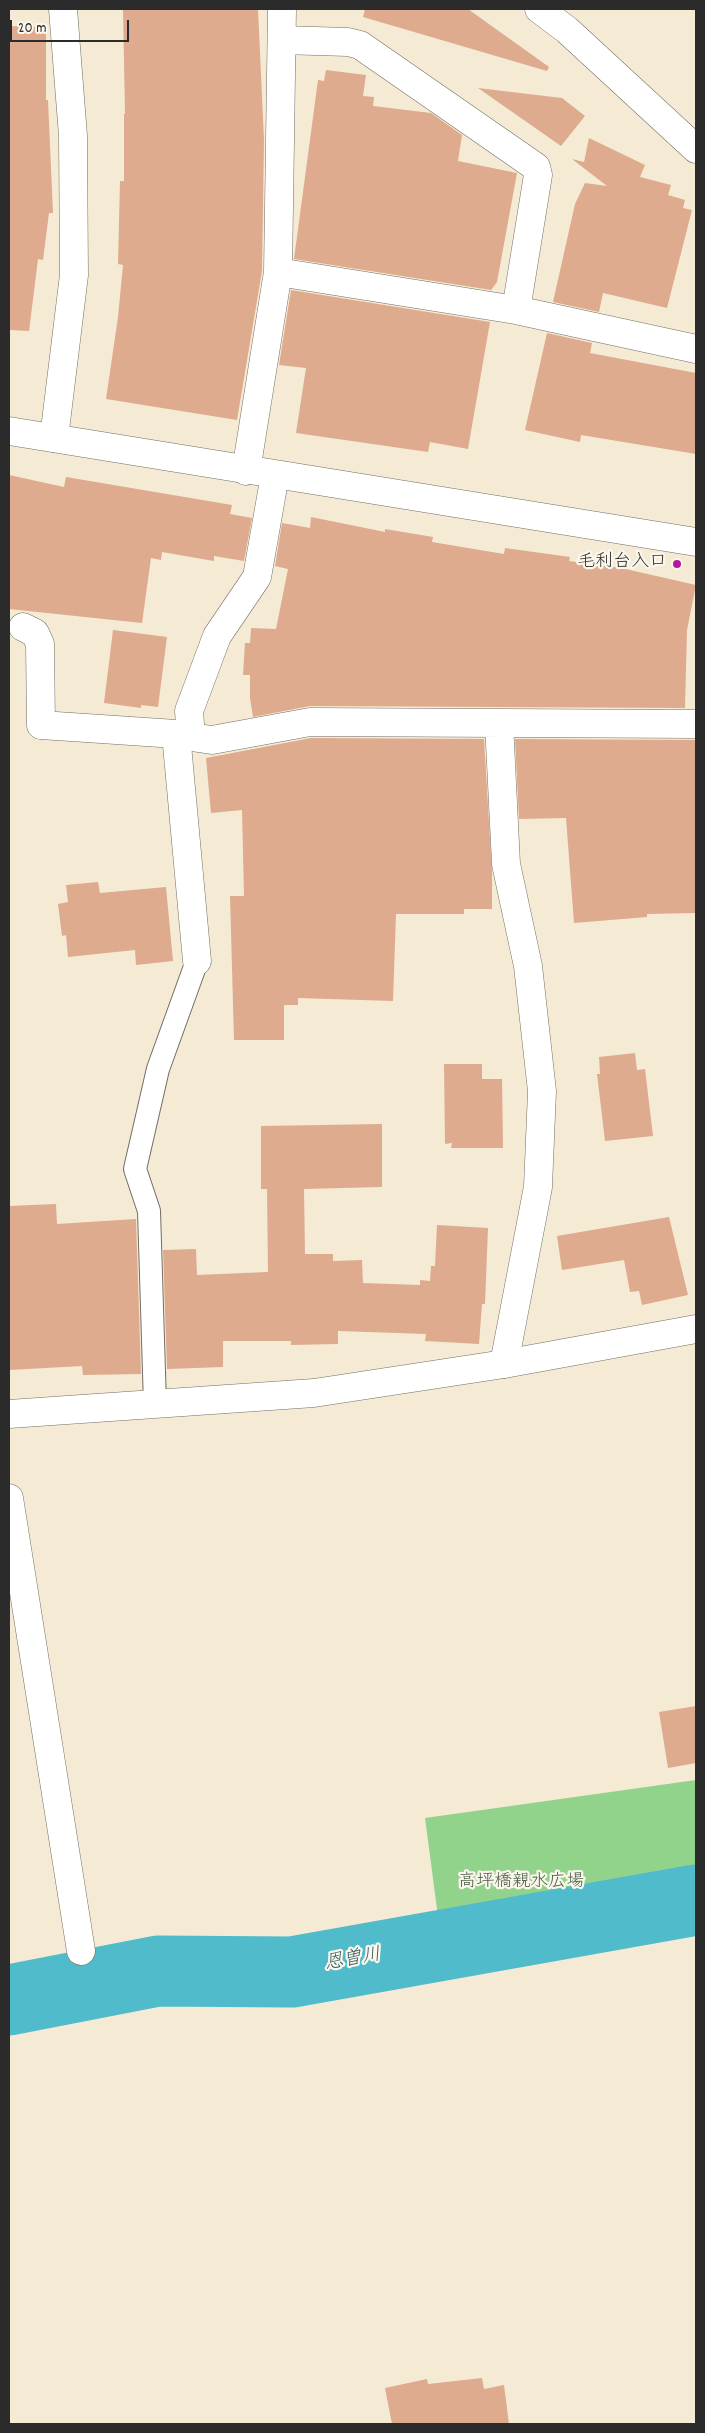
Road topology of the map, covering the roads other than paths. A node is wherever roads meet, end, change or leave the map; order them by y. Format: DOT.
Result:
graph roads {
  1 [pos="63,9"];
  2 [pos="282,9"];
  3 [pos="539,9"];
  4 [pos="282,40"];
  5 [pos="696,149"];
  6 [pos="278,272"];
  7 [pos="516,310"];
  8 [pos="696,350"];
  9 [pos="9,431"];
  10 [pos="54,438"];
  11 [pos="246,471"];
  12 [pos="275,476"];
  13 [pos="696,542"];
  14 [pos="23,627"];
  15 [pos="499,723"];
  16 [pos="696,724"];
  17 [pos="184,735"];
  18 [pos="197,960"];
  19 [pos="696,1332"];
  20 [pos="504,1364"];
  21 [pos="155,1404"];
  22 [pos="9,1414"];
  23 [pos="9,1498"];
  24 [pos="81,1951"];
  1 -- 10 [label="street"];
  2 -- 4 [label="street"];
  3 -- 5 [label="street"];
  4 -- 6 [label="street"];
  4 -- 7 [label="street"];
  6 -- 7 [label="street"];
  6 -- 11 [label="street"];
  7 -- 8 [label="street"];
  9 -- 10 [label="street"];
  10 -- 11 [label="street"];
  11 -- 12 [label="street"];
  12 -- 13 [label="street"];
  12 -- 17 [label="street"];
  14 -- 17 [label="street"];
  15 -- 16 [label="street"];
  15 -- 17 [label="street"];
  15 -- 20 [label="street"];
  17 -- 18 [label="street"];
  18 -- 21 [label="lane"];
  19 -- 20 [label="street"];
  20 -- 21 [label="street"];
  21 -- 22 [label="street"];
  23 -- 24 [label="street"];
}
